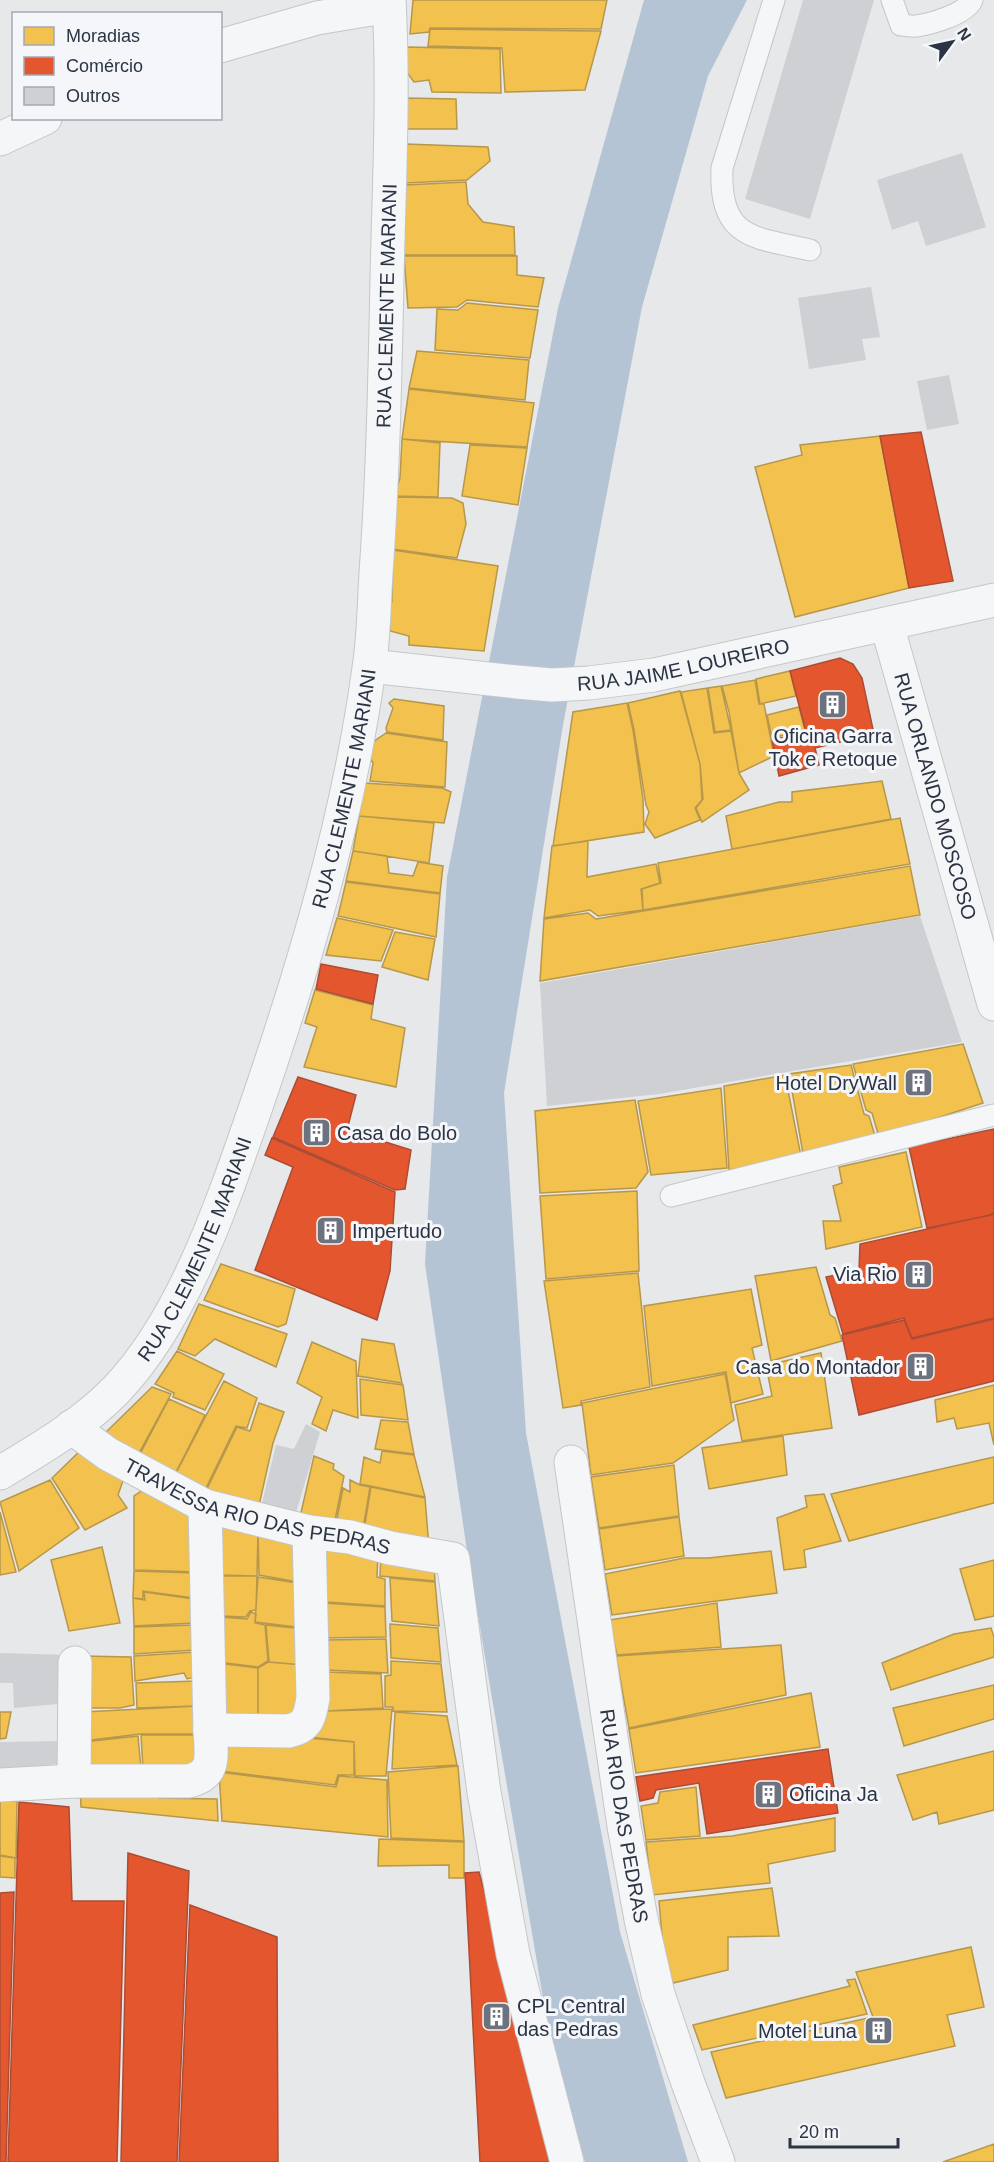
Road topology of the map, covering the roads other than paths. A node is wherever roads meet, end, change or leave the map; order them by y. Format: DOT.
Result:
graph roads {
  1 [pos="774,0"];
  2 [pos="892,0"];
  3 [pos="972,0"];
  4 [pos="389,3"];
  5 [pos="222,45"];
  6 [pos="41,120"];
  7 [pos="0,139"];
  8 [pos="810,250"];
  9 [pos="994,600"];
  10 [pos="887,625"];
  11 [pos="370,666"];
  12 [pos="994,1004"];
  13 [pos="994,1116"];
  14 [pos="671,1196"];
  15 [pos="71,1427"];
  16 [pos="571,1462"];
  17 [pos="0,1473"];
  18 [pos="205,1506"];
  19 [pos="309,1532"];
  20 [pos="75,1663"];
  21 [pos="210,1730"];
  22 [pos="74,1781"];
  23 [pos="0,1785"];
  24 [pos="567,2162"];
  25 [pos="718,2162"];
  1 -- 8 [label="lane"];
  2 -- 3 [label="lane"];
  4 -- 5 [label="street"];
  4 -- 11 [label="street, RUA CLEMENTE MARIANI"];
  6 -- 7 [label="street"];
  9 -- 10 [label="street, RUA JAIME LOUREIRO"];
  10 -- 11 [label="street, RUA JAIME LOUREIRO"];
  10 -- 12 [label="street, RUA ORLANDO MOSCOSO"];
  11 -- 15 [label="street, RUA CLEMENTE MARIANI"];
  13 -- 14 [label="lane"];
  15 -- 17 [label="street, RUA CLEMENTE MARIANI"];
  15 -- 18 [label="street, TRAVESSA RIO DAS PEDRAS"];
  16 -- 25 [label="street, RUA RIO DAS PEDRAS"];
  18 -- 19 [label="street, TRAVESSA RIO DAS PEDRAS"];
  18 -- 21 [label="street"];
  19 -- 21 [label="street"];
  19 -- 24 [label="street, TRAVESSA RIO DAS PEDRAS"];
  20 -- 22 [label="street"];
  21 -- 22 [label="street"];
  22 -- 23 [label="street"];
}
